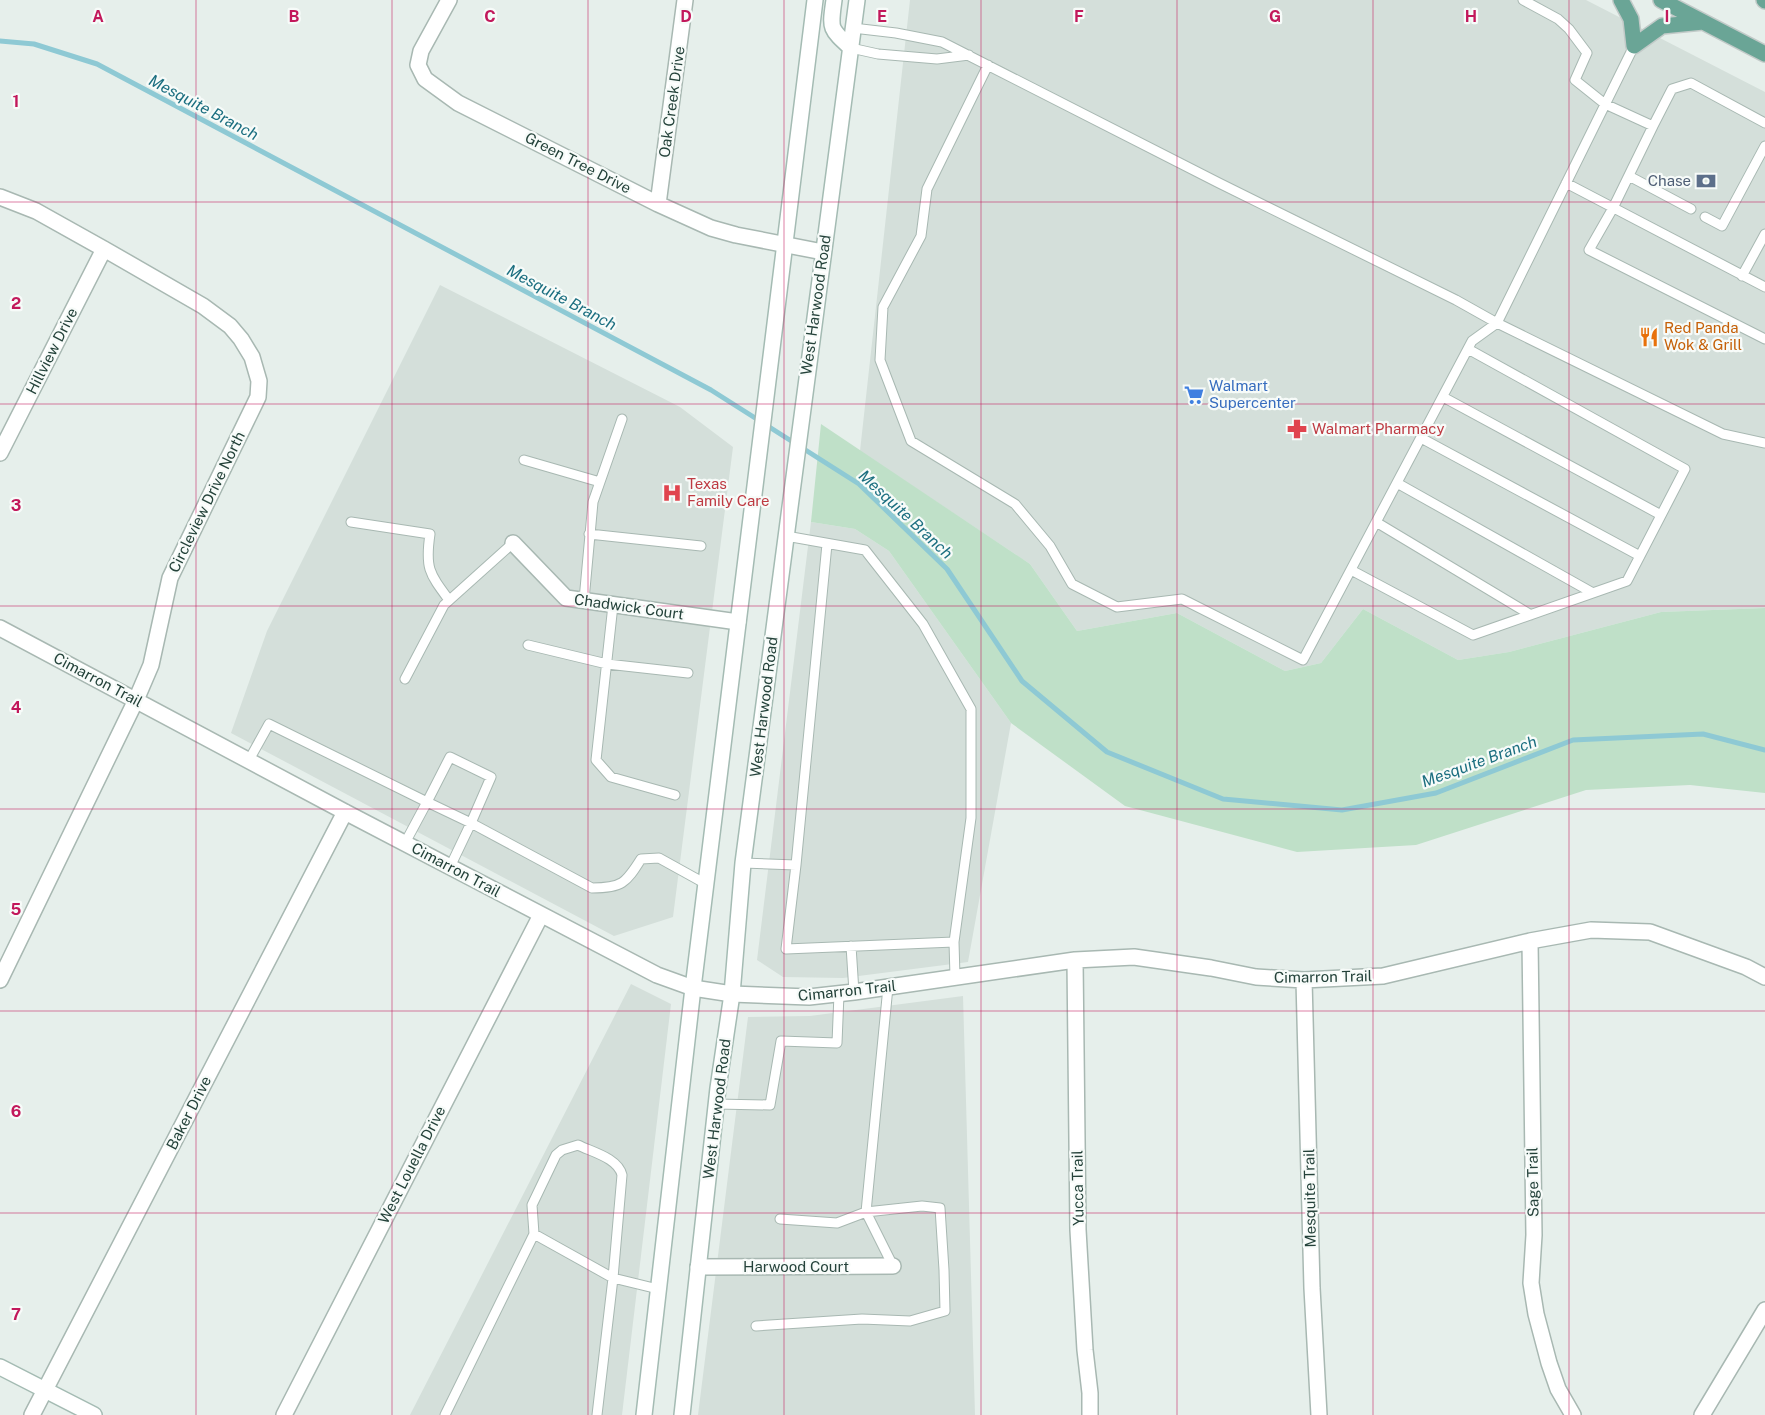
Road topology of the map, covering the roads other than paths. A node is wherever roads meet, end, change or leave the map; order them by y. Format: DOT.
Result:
graph roads {
  1 [pos="449,0"];
  2 [pos="685,0"];
  3 [pos="816,0"];
  4 [pos="834,0"];
  5 [pos="857,0"];
  6 [pos="1523,0"];
  7 [pos="1621,0"];
  8 [pos="1660,0"];
  9 [pos="1703,22"];
  10 [pos="853,28"];
  11 [pos="1634,46"];
  12 [pos="851,48"];
  13 [pos="1765,54"];
  14 [pos="969,55"];
  15 [pos="988,65"];
  16 [pos="1605,104"];
  17 [pos="1765,123"];
  18 [pos="1653,126"];
  19 [pos="1765,146"];
  20 [pos="1629,176"];
  21 [pos="1566,183"];
  22 [pos="0,197"];
  23 [pos="658,204"];
  24 [pos="1613,208"];
  25 [pos="1691,209"];
  26 [pos="1705,217"];
  27 [pos="1765,234"];
  28 [pos="785,245"];
  29 [pos="104,249"];
  30 [pos="823,252"];
  31 [pos="1742,276"];
  32 [pos="1765,287"];
  33 [pos="1497,323"];
  34 [pos="1765,339"];
  35 [pos="1468,350"];
  36 [pos="1443,398"];
  37 [pos="622,419"];
  38 [pos="1422,438"];
  39 [pos="1765,444"];
  40 [pos="0,453"];
  41 [pos="524,460"];
  42 [pos="600,482"];
  43 [pos="1397,483"];
  44 [pos="1661,515"];
  45 [pos="351,522"];
  46 [pos="1376,522"];
  47 [pos="589,534"];
  48 [pos="786,536"];
  49 [pos="513,544"];
  50 [pos="827,544"];
  51 [pos="701,546"];
  52 [pos="1640,556"];
  53 [pos="1351,570"];
  54 [pos="1593,594"];
  55 [pos="449,600"];
  56 [pos="584,600"];
  57 [pos="613,605"];
  58 [pos="1531,615"];
  59 [pos="738,622"];
  60 [pos="0,628"];
  61 [pos="528,646"];
  62 [pos="607,664"];
  63 [pos="688,673"];
  64 [pos="405,679"];
  65 [pos="136,700"];
  66 [pos="249,760"];
  67 [pos="674,795"];
  68 [pos="427,802"];
  69 [pos="345,812"];
  70 [pos="471,824"];
  71 [pos="405,843"];
  72 [pos="744,863"];
  73 [pos="796,865"];
  74 [pos="450,867"];
  75 [pos="706,884"];
  76 [pos="541,914"];
  77 [pos="1530,941"];
  78 [pos="954,942"];
  79 [pos="851,946"];
  80 [pos="1075,960"];
  81 [pos="955,977"];
  82 [pos="1765,977"];
  83 [pos="0,980"];
  84 [pos="1304,980"];
  85 [pos="888,987"];
  86 [pos="693,988"];
  87 [pos="846,993"];
  88 [pos="732,994"];
  89 [pos="716,1104"];
  90 [pos="866,1212"];
  91 [pos="780,1219"];
  92 [pos="534,1234"];
  93 [pos="893,1266"];
  94 [pos="698,1267"];
  95 [pos="613,1278"];
  96 [pos="658,1289"];
  97 [pos="1765,1310"];
  98 [pos="756,1326"];
  99 [pos="0,1367"];
  100 [pos="45,1390"];
  101 [pos="449,1414"];
  102 [pos="32,1415"];
  103 [pos="94,1415"];
  104 [pos="284,1415"];
  105 [pos="597,1415"];
  106 [pos="644,1415"];
  107 [pos="682,1415"];
  108 [pos="1090,1415"];
  109 [pos="1319,1415"];
  110 [pos="1573,1415"];
  111 [pos="1702,1415"];
  1 -- 23 [label="street, Green Tree Drive"];
  2 -- 23 [label="street, Oak Creek Drive"];
  3 -- 28 [label="street"];
  4 -- 12 [label="street"];
  5 -- 10 [label="street, West Harwood Road"];
  6 -- 16 [label="lane"];
  7 -- 11 [label="main road"];
  8 -- 9 [label="main road"];
  9 -- 11 [label="main road"];
  9 -- 13 [label="main road"];
  10 -- 12 [label="street, West Harwood Road"];
  10 -- 14 [label="lane"];
  11 -- 16 [label="lane"];
  12 -- 14 [label="lane"];
  12 -- 30 [label="street, West Harwood Road"];
  14 -- 15 [label="lane"];
  15 -- 33 [label="lane"];
  15 -- 53 [label="lane"];
  16 -- 18 [label="lane"];
  16 -- 21 [label="lane"];
  17 -- 18 [label="lane"];
  18 -- 20 [label="lane"];
  19 -- 26 [label="lane"];
  20 -- 24 [label="lane"];
  20 -- 25 [label="lane"];
  21 -- 24 [label="lane"];
  21 -- 33 [label="lane"];
  22 -- 29 [label="street, Circleview Drive North"];
  23 -- 28 [label="street, Green Tree Drive"];
  24 -- 31 [label="lane"];
  24 -- 34 [label="lane"];
  27 -- 31 [label="lane"];
  28 -- 30 [label="street, Green Tree Drive"];
  28 -- 59 [label="street"];
  29 -- 40 [label="street, Hillview Drive"];
  29 -- 65 [label="street, Circleview Drive North"];
  30 -- 48 [label="street, West Harwood Road"];
  31 -- 32 [label="lane"];
  33 -- 35 [label="lane"];
  33 -- 39 [label="lane"];
  35 -- 36 [label="lane"];
  35 -- 44 [label="lane"];
  36 -- 38 [label="lane"];
  36 -- 44 [label="lane"];
  37 -- 42 [label="lane"];
  38 -- 43 [label="lane"];
  38 -- 52 [label="lane"];
  41 -- 42 [label="lane"];
  42 -- 47 [label="lane"];
  43 -- 46 [label="lane"];
  43 -- 54 [label="lane"];
  44 -- 52 [label="lane"];
  45 -- 55 [label="lane"];
  46 -- 53 [label="lane"];
  46 -- 58 [label="lane"];
  47 -- 51 [label="lane"];
  47 -- 56 [label="lane"];
  48 -- 50 [label="lane"];
  48 -- 72 [label="street, West Harwood Road"];
  49 -- 55 [label="lane"];
  49 -- 56 [label="street, Chadwick Court"];
  50 -- 73 [label="lane"];
  50 -- 78 [label="lane"];
  52 -- 54 [label="lane"];
  53 -- 58 [label="lane"];
  54 -- 58 [label="lane"];
  55 -- 64 [label="lane"];
  56 -- 57 [label="street, Chadwick Court"];
  57 -- 59 [label="street, Chadwick Court"];
  57 -- 62 [label="lane"];
  59 -- 75 [label="street"];
  60 -- 65 [label="street, Cimarron Trail"];
  61 -- 62 [label="lane"];
  62 -- 63 [label="lane"];
  62 -- 67 [label="lane"];
  65 -- 66 [label="street, Cimarron Trail"];
  65 -- 83 [label="street, Circleview Drive North"];
  66 -- 68 [label="lane"];
  66 -- 69 [label="street, Cimarron Trail"];
  68 -- 70 [label="lane"];
  68 -- 70 [label="lane"];
  68 -- 71 [label="lane"];
  69 -- 71 [label="street, Cimarron Trail"];
  69 -- 100 [label="street, Baker Drive"];
  70 -- 74 [label="lane"];
  70 -- 75 [label="lane"];
  71 -- 74 [label="street, Cimarron Trail"];
  72 -- 73 [label="lane"];
  72 -- 88 [label="street, West Harwood Road"];
  73 -- 79 [label="lane"];
  74 -- 76 [label="street, Cimarron Trail"];
  75 -- 86 [label="street"];
  76 -- 86 [label="street, Cimarron Trail"];
  76 -- 104 [label="street, West Louella Drive"];
  77 -- 82 [label="street, Cimarron Trail"];
  77 -- 84 [label="street, Cimarron Trail"];
  77 -- 110 [label="street, Sage Trail"];
  78 -- 79 [label="lane"];
  78 -- 81 [label="lane"];
  79 -- 87 [label="lane"];
  80 -- 81 [label="street, Cimarron Trail"];
  80 -- 84 [label="street, Cimarron Trail"];
  80 -- 108 [label="street, Yucca Trail"];
  81 -- 85 [label="street, Cimarron Trail"];
  84 -- 109 [label="street, Mesquite Trail"];
  85 -- 87 [label="street, Cimarron Trail"];
  85 -- 90 [label="lane"];
  86 -- 88 [label="street, Cimarron Trail"];
  86 -- 96 [label="street"];
  87 -- 88 [label="street, Cimarron Trail"];
  87 -- 89 [label="lane"];
  88 -- 89 [label="street, West Harwood Road"];
  89 -- 94 [label="street, West Harwood Road"];
  90 -- 91 [label="lane"];
  90 -- 93 [label="lane"];
  90 -- 98 [label="lane"];
  92 -- 95 [label="lane"];
  92 -- 95 [label="lane"];
  92 -- 101 [label="lane"];
  93 -- 94 [label="street, Harwood Court"];
  94 -- 107 [label="street, West Harwood Road"];
  95 -- 96 [label="lane"];
  95 -- 105 [label="lane"];
  96 -- 106 [label="street"];
  97 -- 111 [label="street"];
  99 -- 100 [label="street"];
  100 -- 102 [label="street, Baker Drive"];
  100 -- 103 [label="street"];
}
